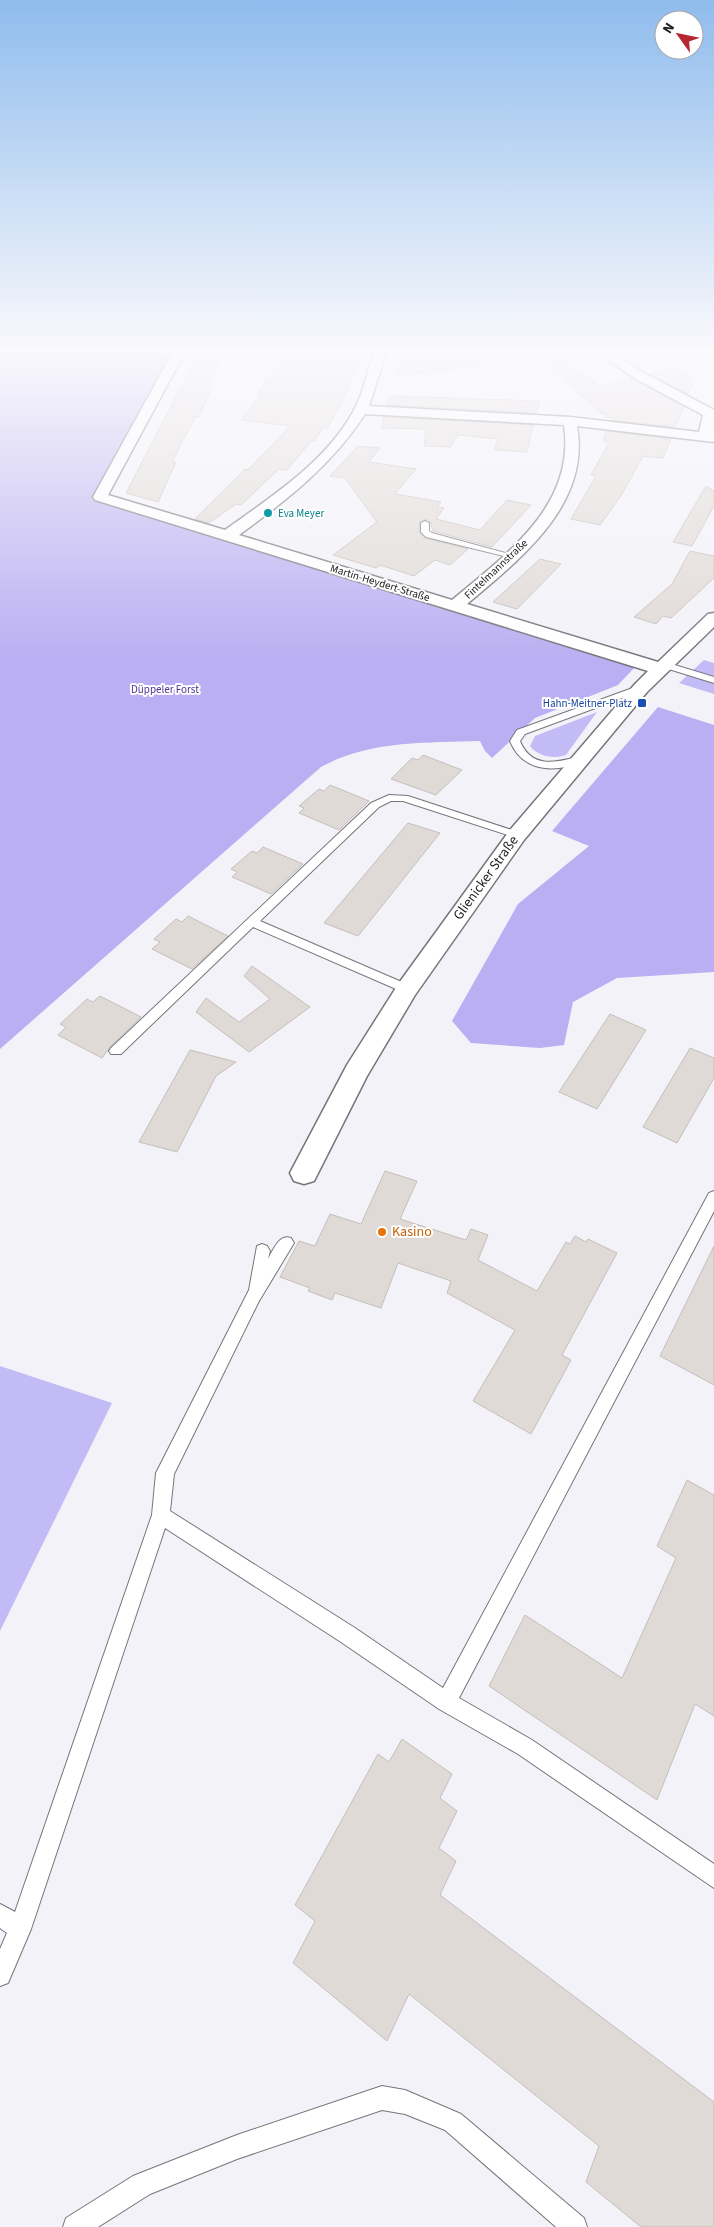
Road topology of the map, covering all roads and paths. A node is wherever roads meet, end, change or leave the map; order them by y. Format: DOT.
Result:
graph roads {
  1 [pos="123,454"];
  2 [pos="326,454"];
  3 [pos="572,454"];
  4 [pos="425,523"];
  5 [pos="226,536"];
  6 [pos="512,556"];
  7 [pos="454,606"];
  8 [pos="714,618"];
  9 [pos="663,667"];
  10 [pos="714,680"];
  11 [pos="641,688"];
  12 [pos="580,759"];
  13 [pos="517,835"];
  14 [pos="252,922"];
  15 [pos="408,989"];
  16 [pos="116,1050"];
  17 [pos="304,1172"];
  18 [pos="714,1197"];
  19 [pos="286,1243"];
  20 [pos="262,1251"];
  21 [pos="254,1296"];
  22 [pos="162,1515"];
  23 [pos="446,1702"];
  24 [pos="714,1877"];
  25 [pos="0,1915"];
  26 [pos="20,1929"];
  27 [pos="0,1975"];
  28 [pos="75,2227"];
  29 [pos="575,2227"];
  1 -- 5 [label="street, Martin-Heydert-Straße"];
  2 -- 5 [label="street"];
  3 -- 6 [label="street, Fintelmannstraße"];
  4 -- 6 [label="lane"];
  5 -- 7 [label="street, Martin-Heydert-Straße"];
  6 -- 7 [label="street, Fintelmannstraße"];
  7 -- 9 [label="street, Martin-Heydert-Straße"];
  8 -- 9 [label="street, Glienicker Straße"];
  9 -- 10 [label="lane"];
  9 -- 11 [label="street, Glienicker Straße"];
  11 -- 12 [label="street, Glienicker Straße"];
  11 -- 12 [label="lane"];
  12 -- 13 [label="street, Glienicker Straße"];
  13 -- 14 [label="lane"];
  13 -- 15 [label="street, Glienicker Straße"];
  14 -- 15 [label="lane"];
  14 -- 16 [label="lane"];
  15 -- 17 [label="street, Glienicker Straße"];
  18 -- 23 [label="lane"];
  19 -- 21 [label="lane"];
  20 -- 21 [label="lane"];
  21 -- 22 [label="lane"];
  22 -- 23 [label="lane"];
  22 -- 26 [label="lane"];
  23 -- 24 [label="lane"];
  25 -- 26 [label="lane"];
  26 -- 27 [label="lane"];
  28 -- 29 [label="lane"];
}
